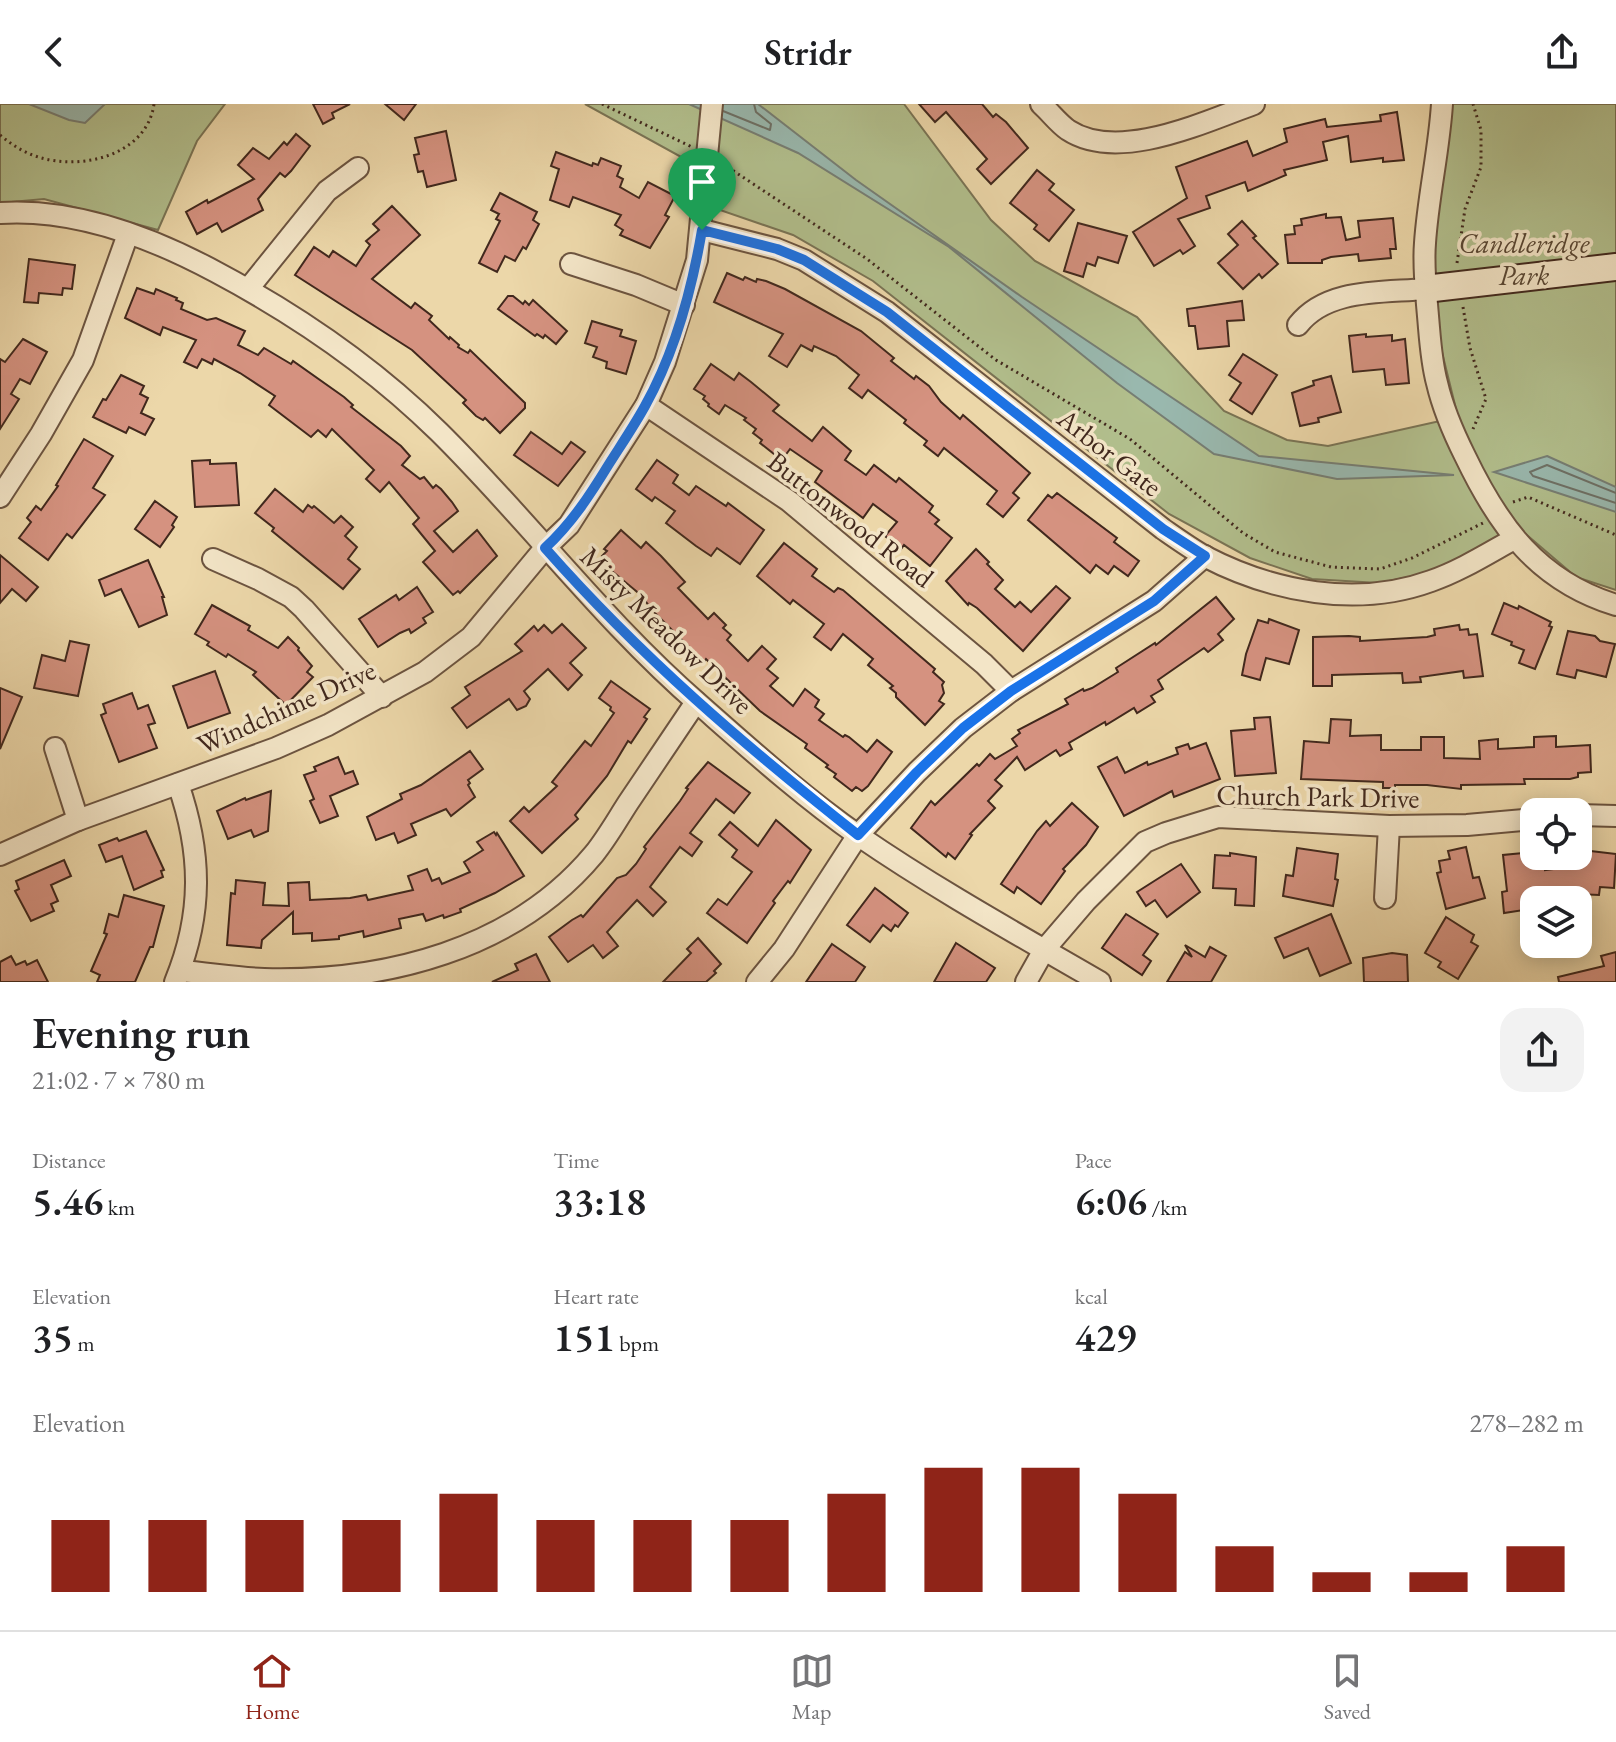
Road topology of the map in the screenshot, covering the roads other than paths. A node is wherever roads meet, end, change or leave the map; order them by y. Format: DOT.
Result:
graph roads {
  1 [pos="712,104"];
  2 [pos="1041,104"];
  3 [pos="1254,104"];
  4 [pos="1442,104"];
  5 [pos="1231,108"];
  6 [pos="358,168"];
  7 [pos="0,213"];
  8 [pos="702,230"];
  9 [pos="128,234"];
  10 [pos="571,264"];
  11 [pos="1616,267"];
  12 [pos="248,289"];
  13 [pos="1425,289"];
  14 [pos="684,305"];
  15 [pos="1298,325"];
  16 [pos="646,405"];
  17 [pos="0,497"];
  18 [pos="1514,539"];
  19 [pos="545,548"];
  20 [pos="1205,556"];
  21 [pos="213,559"];
  22 [pos="1616,605"];
  23 [pos="1011,691"];
  24 [pos="382,697"];
  25 [pos="696,702"];
  26 [pos="55,748"];
  27 [pos="178,784"];
  28 [pos="1592,815"];
  29 [pos="1616,816"];
  30 [pos="78,820"];
  31 [pos="1520,820"];
  32 [pos="1389,826"];
  33 [pos="858,835"];
  34 [pos="0,855"];
  35 [pos="1385,898"];
  36 [pos="1044,950"];
  37 [pos="177,976"];
  38 [pos="757,982"];
  39 [pos="1026,982"];
  40 [pos="1100,982"];
  1 -- 8 [label="street, Windchime Drive"];
  2 -- 5 [label="street"];
  3 -- 5 [label="street"];
  4 -- 13 [label="street"];
  6 -- 12 [label="street"];
  7 -- 9 [label="street, Misty Meadow Drive"];
  8 -- 14 [label="street, Windchime Drive"];
  8 -- 20 [label="street, Arbor Gate"];
  9 -- 12 [label="street, Misty Meadow Drive"];
  9 -- 17 [label="street"];
  10 -- 14 [label="street"];
  11 -- 13 [label="street"];
  12 -- 19 [label="street, Misty Meadow Drive"];
  13 -- 15 [label="street"];
  13 -- 18 [label="street"];
  14 -- 16 [label="street, Windchime Drive"];
  16 -- 19 [label="street, Windchime Drive"];
  16 -- 23 [label="street, Buttonwood Road"];
  18 -- 20 [label="street, Arbor Gate"];
  18 -- 22 [label="street"];
  19 -- 24 [label="street, Windchime Drive"];
  19 -- 25 [label="street, Misty Meadow Drive"];
  20 -- 23 [label="street"];
  21 -- 24 [label="street"];
  23 -- 33 [label="street"];
  24 -- 27 [label="street, Windchime Drive"];
  25 -- 33 [label="street, Misty Meadow Drive"];
  25 -- 37 [label="street"];
  26 -- 30 [label="street"];
  27 -- 30 [label="street, Windchime Drive"];
  27 -- 37 [label="street"];
  28 -- 29 [label="street"];
  30 -- 34 [label="street, Windchime Drive"];
  31 -- 32 [label="street, Church Park Drive"];
  32 -- 35 [label="street"];
  32 -- 36 [label="street, Church Park Drive"];
  33 -- 36 [label="street, Misty Meadow Drive"];
  33 -- 38 [label="street"];
  36 -- 39 [label="street, Church Park Drive"];
  36 -- 40 [label="street, Misty Meadow Drive"];
}
